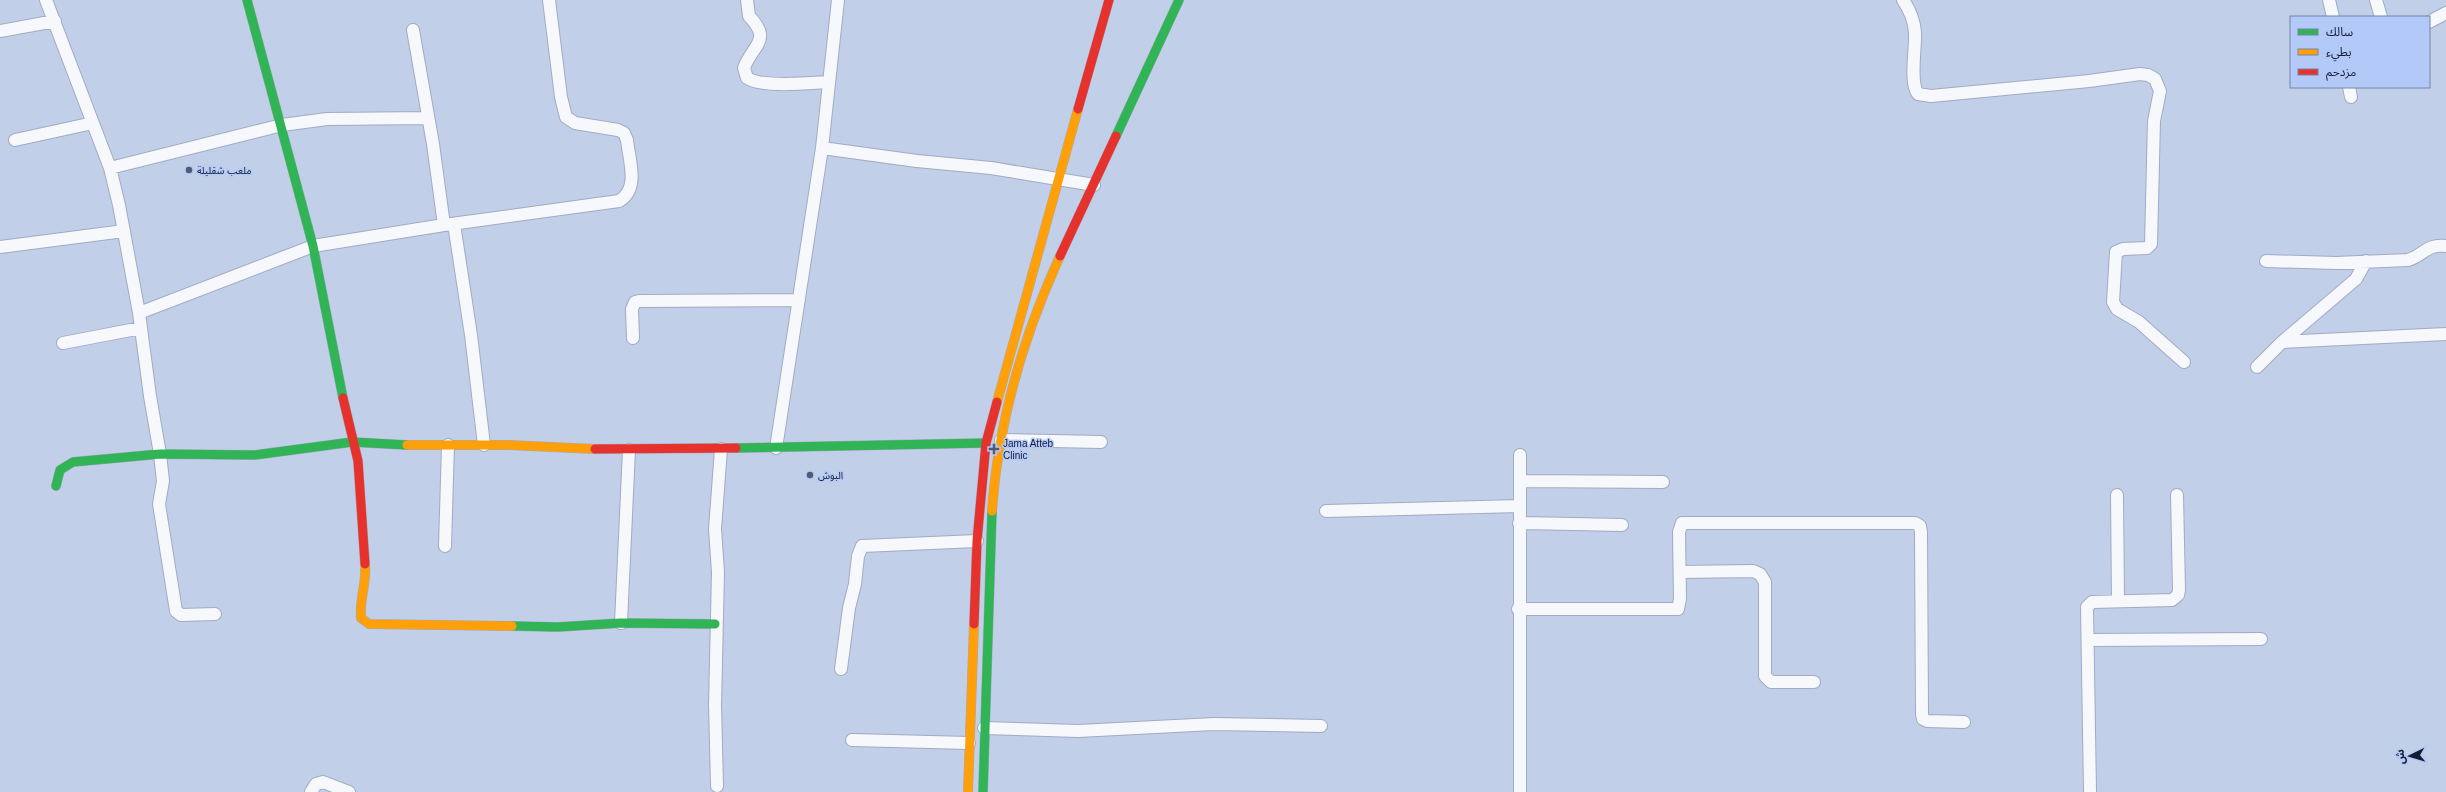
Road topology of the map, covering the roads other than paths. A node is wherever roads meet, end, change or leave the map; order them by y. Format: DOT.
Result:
graph roads {
  1 [pos="46,0"];
  2 [pos="247,0"];
  3 [pos="549,0"];
  4 [pos="747,0"];
  5 [pos="838,0"];
  6 [pos="1109,0"];
  7 [pos="1179,0"];
  8 [pos="1903,0"];
  9 [pos="2329,0"];
  10 [pos="2376,0"];
  11 [pos="2446,13"];
  12 [pos="2333,16"];
  13 [pos="2381,16"];
  14 [pos="55,21"];
  15 [pos="2430,21"];
  16 [pos="412,30"];
  17 [pos="0,31"];
  18 [pos="828,82"];
  19 [pos="428,118"];
  20 [pos="93,123"];
  21 [pos="282,125"];
  22 [pos="15,140"];
  23 [pos="822,148"];
  24 [pos="110,168"];
  25 [pos="1059,179"];
  26 [pos="1094,185"];
  27 [pos="449,224"];
  28 [pos="124,231"];
  29 [pos="313,246"];
  30 [pos="2446,246"];
  31 [pos="0,247"];
  32 [pos="2266,261"];
  33 [pos="2366,262"];
  34 [pos="1027,287"];
  35 [pos="1044,291"];
  36 [pos="799,300"];
  37 [pos="139,313"];
  38 [pos="141,328"];
  39 [pos="2446,334"];
  40 [pos="633,338"];
  41 [pos="2282,342"];
  42 [pos="63,343"];
  43 [pos="2184,362"];
  44 [pos="2257,368"];
  45 [pos="1001,440"];
  46 [pos="352,442"];
  47 [pos="1101,442"];
  48 [pos="986,443"];
  49 [pos="448,445"];
  50 [pos="484,445"];
  51 [pos="776,448"];
  52 [pos="721,449"];
  53 [pos="629,450"];
  54 [pos="160,454"];
  55 [pos="1520,454"];
  56 [pos="1520,480"];
  57 [pos="1664,482"];
  58 [pos="56,486"];
  59 [pos="2117,495"];
  60 [pos="2177,495"];
  61 [pos="1519,506"];
  62 [pos="1326,511"];
  63 [pos="1519,523"];
  64 [pos="1622,525"];
  65 [pos="977,541"];
  66 [pos="445,546"];
  67 [pos="1680,572"];
  68 [pos="2118,600"];
  69 [pos="1518,609"];
  70 [pos="215,614"];
  71 [pos="621,623"];
  72 [pos="716,624"];
  73 [pos="2260,639"];
  74 [pos="2088,640"];
  75 [pos="841,669"];
  76 [pos="1814,682"];
  77 [pos="1964,722"];
  78 [pos="1321,726"];
  79 [pos="984,728"];
  80 [pos="852,740"];
  81 [pos="969,743"];
  82 [pos="718,786"];
  83 [pos="311,792"];
  84 [pos="349,792"];
  85 [pos="968,792"];
  86 [pos="983,792"];
  87 [pos="1520,792"];
  88 [pos="2090,792"];
  1 -- 14 [label="street"];
  2 -- 21 [label="street"];
  3 -- 27 [label="street"];
  4 -- 18 [label="street"];
  5 -- 18 [label="street"];
  6 -- 25 [label="street"];
  7 -- 26 [label="street"];
  8 -- 43 [label="street"];
  9 -- 12 [label="street"];
  10 -- 13 [label="street"];
  11 -- 15 [label="street"];
  14 -- 17 [label="street"];
  14 -- 20 [label="street"];
  16 -- 19 [label="street"];
  18 -- 23 [label="street"];
  19 -- 21 [label="street"];
  19 -- 27 [label="street"];
  20 -- 22 [label="street"];
  20 -- 24 [label="street"];
  21 -- 24 [label="street"];
  21 -- 29 [label="street"];
  23 -- 25 [label="street"];
  23 -- 36 [label="street"];
  24 -- 28 [label="street"];
  25 -- 26 [label="street"];
  25 -- 34 [label="street"];
  26 -- 35 [label="street"];
  27 -- 29 [label="street"];
  27 -- 50 [label="street"];
  28 -- 31 [label="street"];
  28 -- 37 [label="street"];
  29 -- 37 [label="street"];
  29 -- 46 [label="street"];
  30 -- 33 [label="street"];
  32 -- 33 [label="street"];
  33 -- 41 [label="street"];
  34 -- 35 [label="street"];
  34 -- 48 [label="street"];
  35 -- 45 [label="street"];
  36 -- 40 [label="street"];
  36 -- 51 [label="street"];
  37 -- 38 [label="street"];
  38 -- 42 [label="street"];
  38 -- 54 [label="street"];
  39 -- 41 [label="street"];
  41 -- 44 [label="street"];
  45 -- 47 [label="street"];
  45 -- 79 [label="street"];
  46 -- 49 [label="street"];
  46 -- 54 [label="street"];
  46 -- 71 [label="street"];
  48 -- 51 [label="street"];
  48 -- 65 [label="street"];
  49 -- 50 [label="street"];
  49 -- 66 [label="street"];
  50 -- 53 [label="street"];
  51 -- 52 [label="street"];
  52 -- 53 [label="street"];
  52 -- 72 [label="street"];
  53 -- 71 [label="street"];
  54 -- 58 [label="street"];
  54 -- 70 [label="street"];
  55 -- 56 [label="street"];
  56 -- 57 [label="street"];
  56 -- 61 [label="street"];
  59 -- 68 [label="street"];
  60 -- 68 [label="street"];
  61 -- 62 [label="street"];
  61 -- 63 [label="street"];
  63 -- 64 [label="street"];
  63 -- 69 [label="street"];
  65 -- 75 [label="street"];
  65 -- 81 [label="street"];
  67 -- 69 [label="street"];
  67 -- 76 [label="street"];
  67 -- 77 [label="street"];
  68 -- 74 [label="street"];
  69 -- 87 [label="street"];
  71 -- 72 [label="street"];
  72 -- 82 [label="street"];
  73 -- 74 [label="street"];
  74 -- 88 [label="street"];
  78 -- 79 [label="street"];
  79 -- 86 [label="street"];
  80 -- 81 [label="street"];
  81 -- 85 [label="street"];
  83 -- 84 [label="street"];
}
